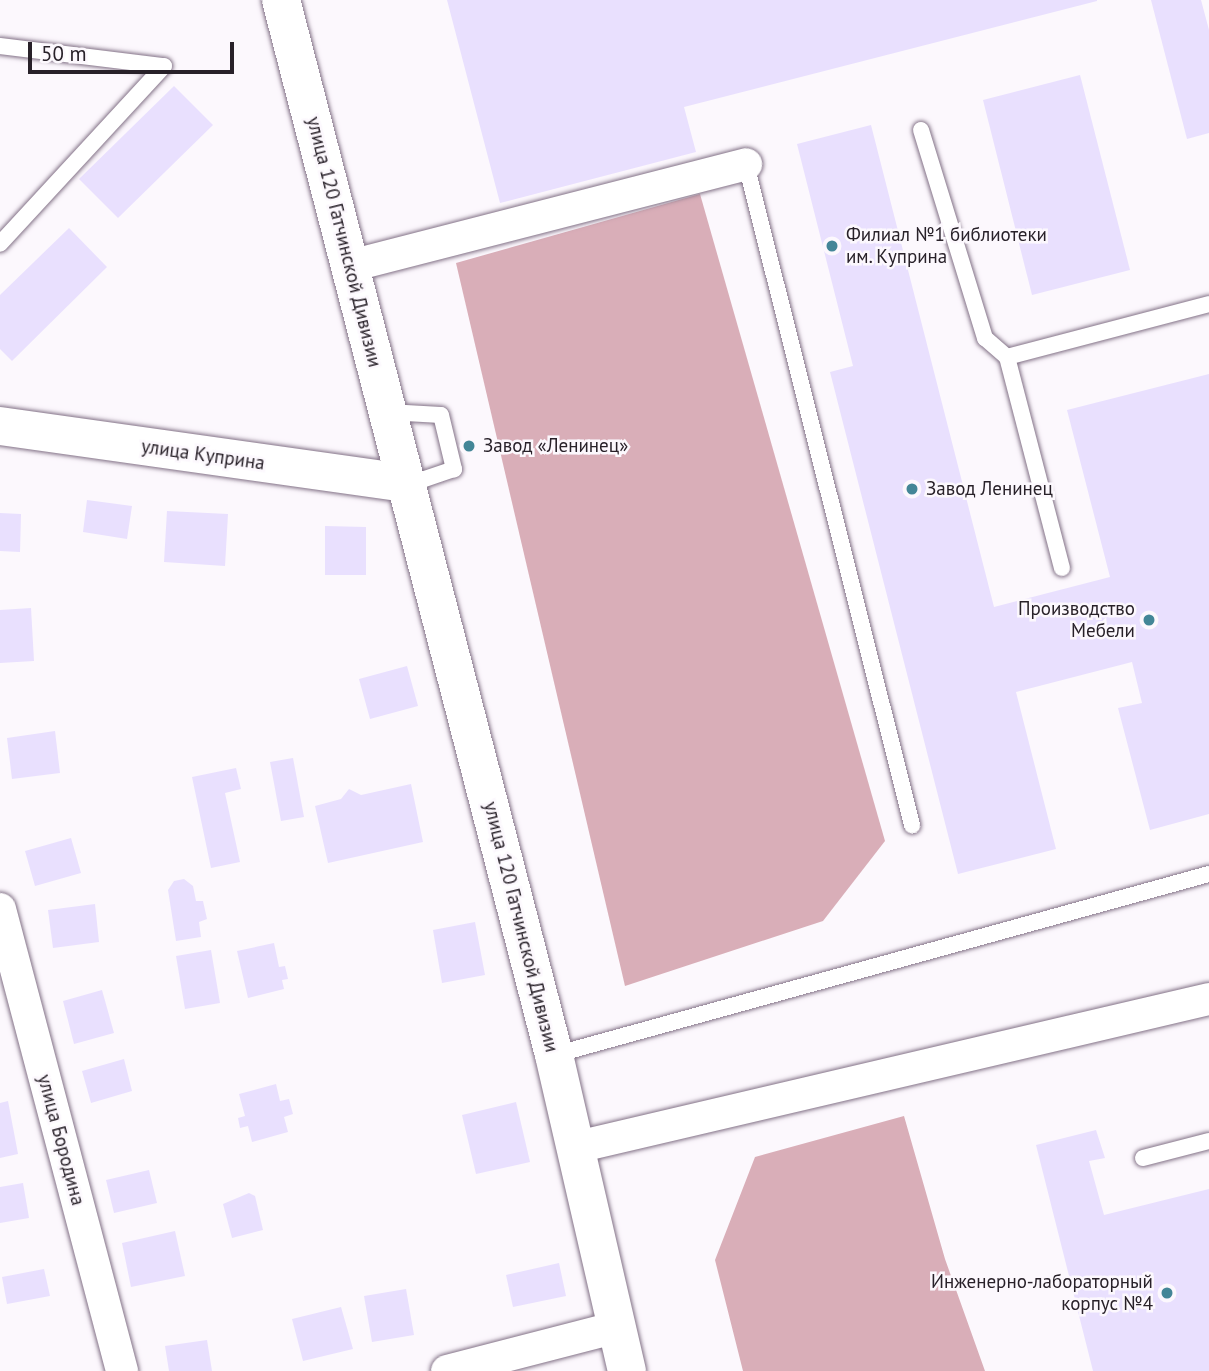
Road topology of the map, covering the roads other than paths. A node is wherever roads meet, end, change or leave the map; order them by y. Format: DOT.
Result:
graph roads {
  1 [pos="281,0"];
  2 [pos="0,46"];
  3 [pos="921,130"];
  4 [pos="746,164"];
  5 [pos="0,244"];
  6 [pos="350,266"];
  7 [pos="1209,304"];
  8 [pos="1007,357"];
  9 [pos="387,412"];
  10 [pos="0,426"];
  11 [pos="407,484"];
  12 [pos="1062,568"];
  13 [pos="912,825"];
  14 [pos="1209,874"];
  15 [pos="0,909"];
  16 [pos="1209,999"];
  17 [pos="554,1055"];
  18 [pos="1209,1141"];
  19 [pos="577,1147"];
  20 [pos="1143,1158"];
  21 [pos="617,1327"];
  22 [pos="121,1371"];
  23 [pos="447,1371"];
  24 [pos="627,1371"];
  1 -- 6 [label="main road, улица 120 Гатчинской Дивизии"];
  2 -- 5 [label="lane"];
  3 -- 8 [label="lane"];
  4 -- 6 [label="street"];
  4 -- 13 [label="lane"];
  6 -- 9 [label="main road, улица 120 Гатчинской Дивизии"];
  7 -- 8 [label="lane"];
  8 -- 12 [label="lane"];
  9 -- 11 [label="main road, улица 120 Гатчинской Дивизии"];
  9 -- 11 [label="lane"];
  10 -- 11 [label="main road, улица Куприна"];
  11 -- 17 [label="main road, улица 120 Гатчинской Дивизии"];
  14 -- 17 [label="lane"];
  15 -- 22 [label="street, улица Бородина"];
  16 -- 19 [label="street"];
  17 -- 19 [label="main road, улица 120 Гатчинской Дивизии"];
  18 -- 20 [label="lane"];
  19 -- 21 [label="main road, улица 120 Гатчинской Дивизии"];
  21 -- 23 [label="street"];
  21 -- 24 [label="main road, улица 120 Гатчинской Дивизии"];
}
